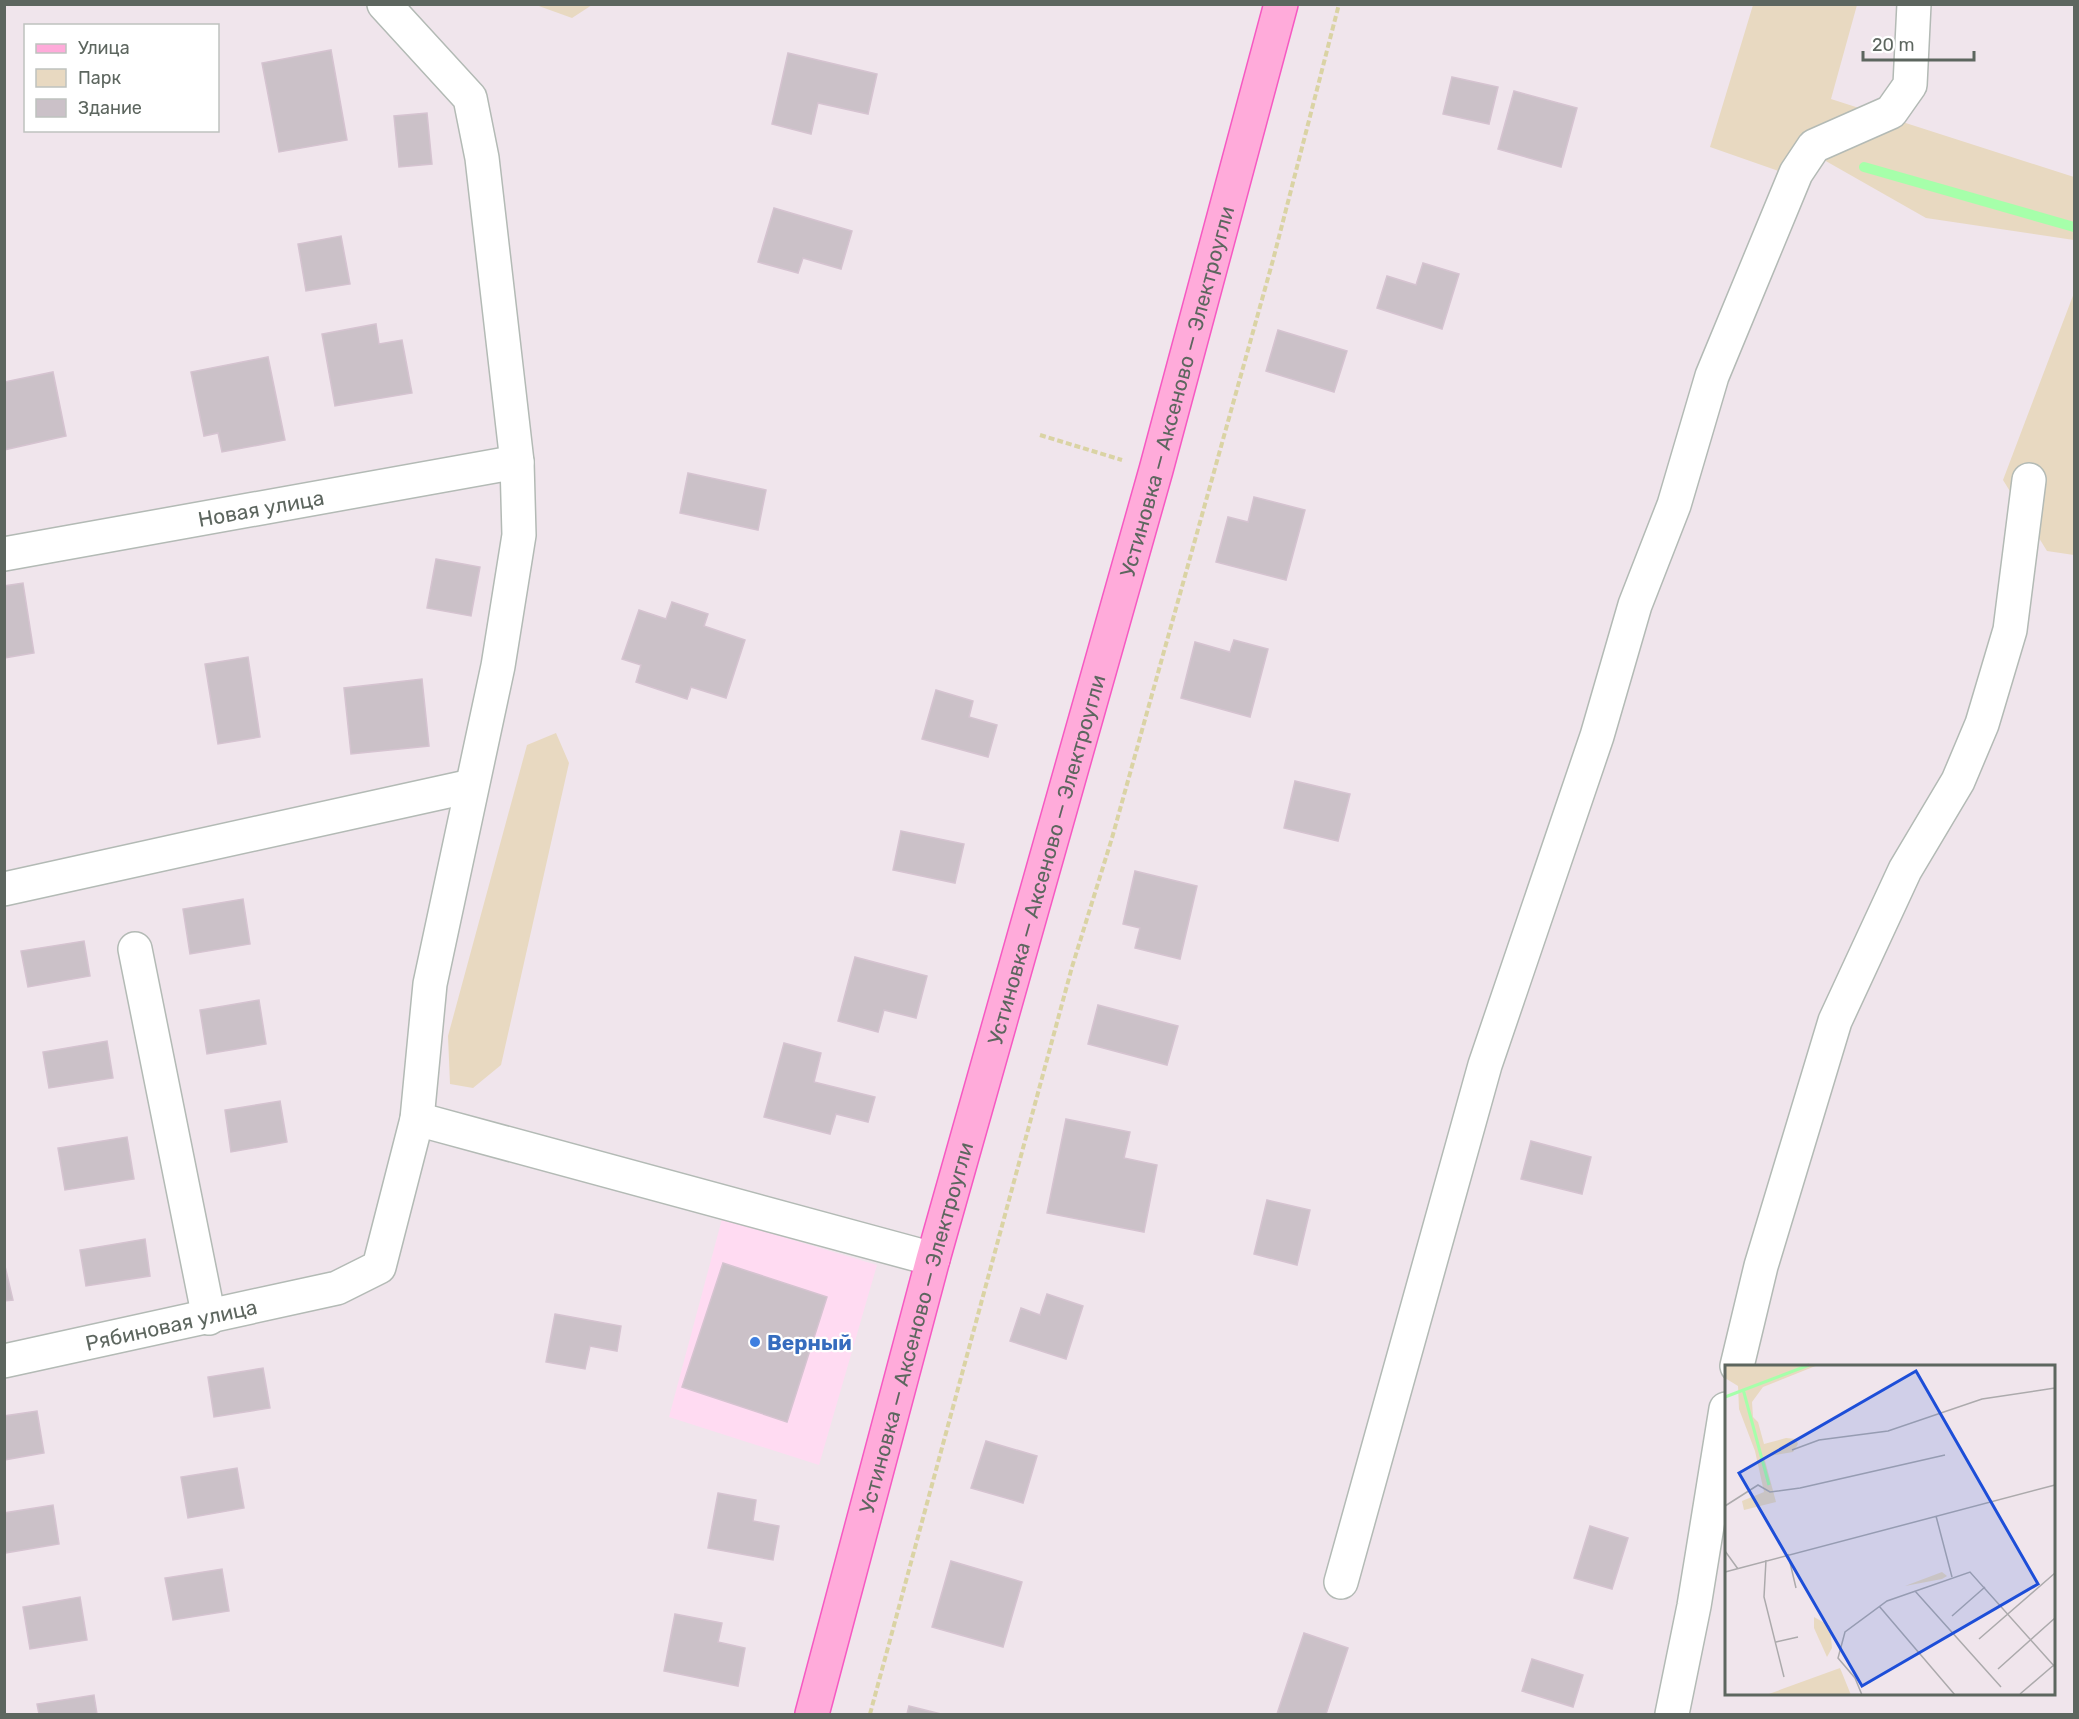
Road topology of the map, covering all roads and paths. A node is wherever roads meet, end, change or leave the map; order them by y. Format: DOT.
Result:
graph roads {
  1 [pos="384,4"];
  2 [pos="1339,4"];
  3 [pos="1914,4"];
  4 [pos="1274,7"];
  5 [pos="1040,435"];
  6 [pos="517,462"];
  7 [pos="1156,470"];
  8 [pos="2029,480"];
  9 [pos="4,555"];
  10 [pos="471,786"];
  11 [pos="4,889"];
  12 [pos="135,949"];
  13 [pos="417,1119"];
  14 [pos="933,1259"];
  15 [pos="209,1318"];
  16 [pos="4,1361"];
  17 [pos="1737,1365"];
  18 [pos="1725,1415"];
  19 [pos="1341,1582"];
  20 [pos="812,1714"];
  21 [pos="870,1714"];
  22 [pos="1672,1714"];
  1 -- 6 [label="street, Рябиновая улица"];
  2 -- 21 [label="path"];
  3 -- 19 [label="street"];
  4 -- 7 [label="main road, Устиновка — Аксеново — Электроугли"];
  5 -- 7 [label="path"];
  6 -- 9 [label="street, Новая улица"];
  6 -- 10 [label="street, Рябиновая улица"];
  7 -- 14 [label="main road, Устиновка — Аксеново — Электроугли"];
  8 -- 17 [label="street"];
  10 -- 11 [label="street"];
  10 -- 13 [label="street, Рябиновая улица"];
  12 -- 15 [label="street"];
  13 -- 14 [label="street"];
  13 -- 15 [label="street, Рябиновая улица"];
  14 -- 20 [label="main road, Устиновка — Аксеново — Электроугли"];
  15 -- 16 [label="street, Рябиновая улица"];
  18 -- 22 [label="street"];
}
